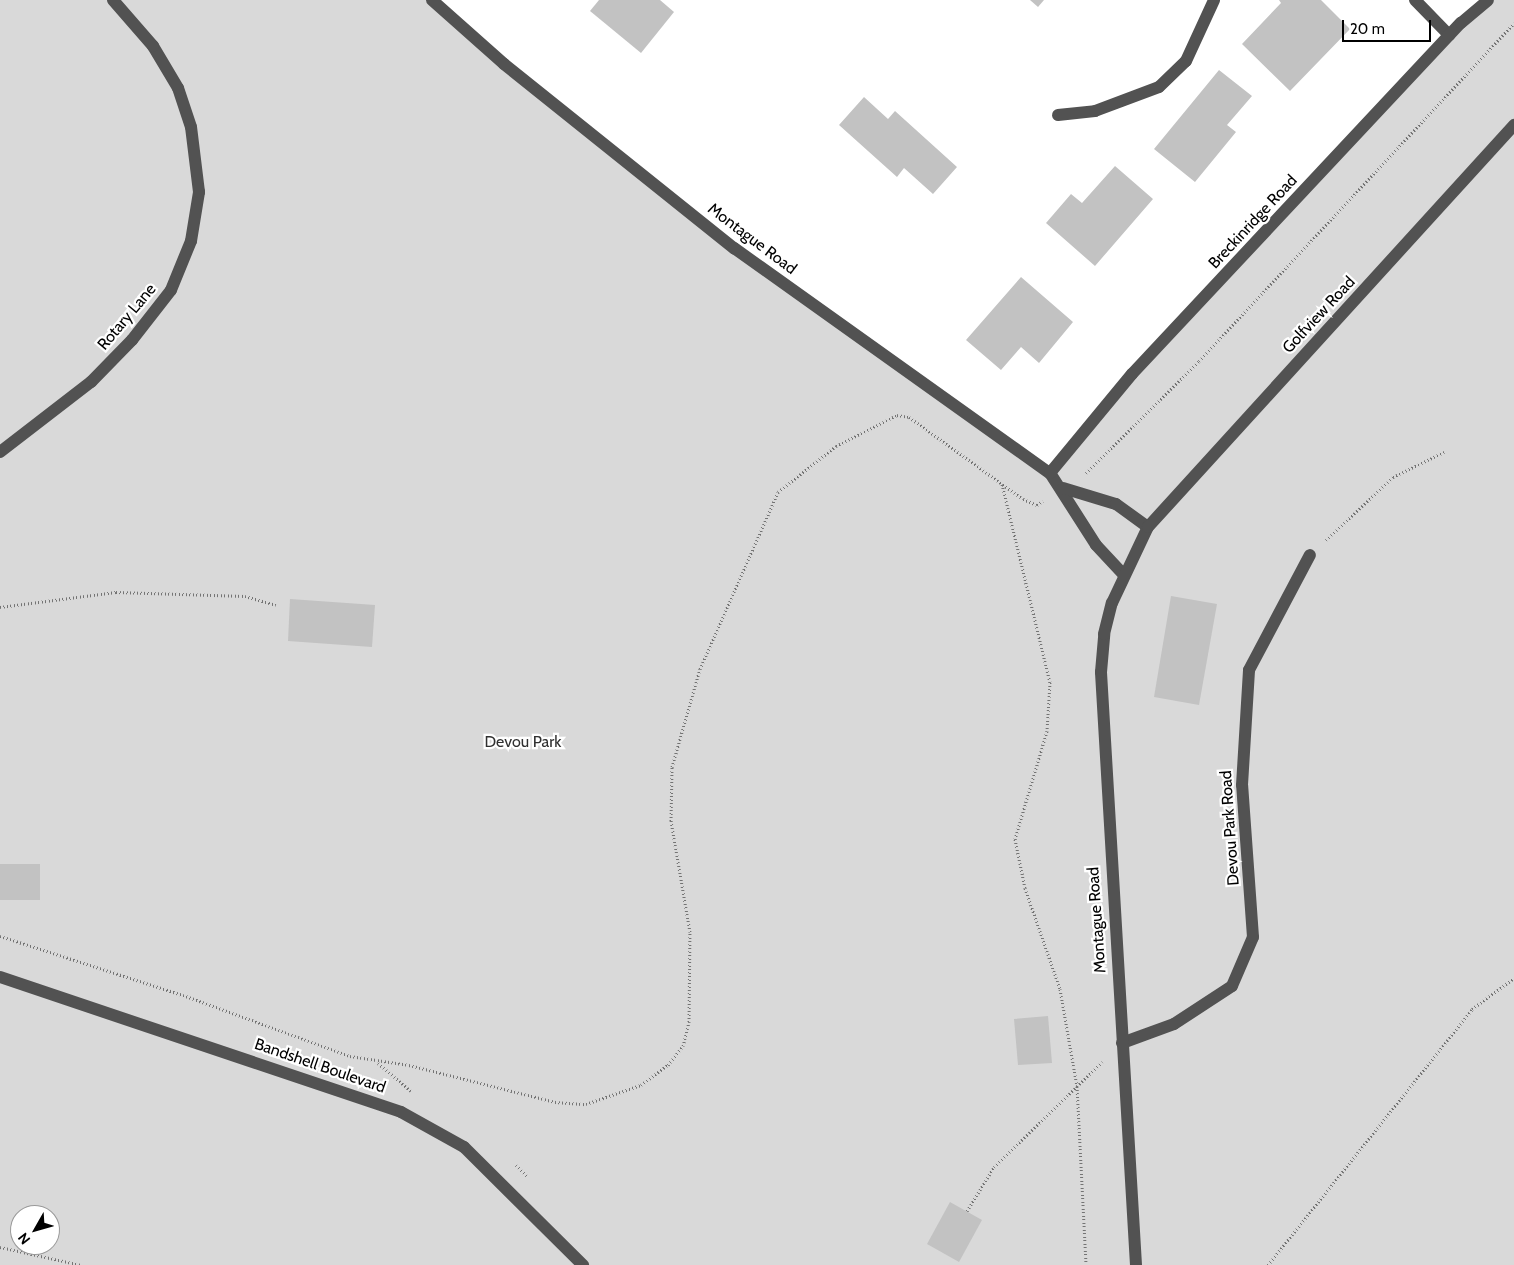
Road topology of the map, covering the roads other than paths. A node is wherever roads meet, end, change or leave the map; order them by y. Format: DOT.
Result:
graph roads {
  1 [pos="113,0"];
  2 [pos="432,0"];
  3 [pos="1214,0"];
  4 [pos="1416,0"];
  5 [pos="1488,0"];
  6 [pos="1449,35"];
  7 [pos="1058,115"];
  8 [pos="1514,125"];
  9 [pos="0,452"];
  10 [pos="1050,473"];
  11 [pos="1063,488"];
  12 [pos="1148,526"];
  13 [pos="1310,555"];
  14 [pos="1123,574"];
  15 [pos="0,977"];
  16 [pos="1122,1043"];
  17 [pos="583,1265"];
  18 [pos="1136,1265"];
  1 -- 9 [label="street, Rotary Lane"];
  2 -- 10 [label="street, Montague Road"];
  3 -- 7 [label="street"];
  4 -- 6 [label="street"];
  5 -- 6 [label="street, Breckinridge Road"];
  6 -- 10 [label="street, Breckinridge Road"];
  8 -- 12 [label="street, Golfview Road"];
  10 -- 11 [label="street, Montague Road"];
  11 -- 12 [label="street"];
  11 -- 14 [label="street, Montague Road"];
  12 -- 14 [label="street, Montague Road"];
  13 -- 16 [label="street, Devou Park Road"];
  14 -- 16 [label="street, Montague Road"];
  15 -- 17 [label="street, Bandshell Boulevard"];
  16 -- 18 [label="street, Montague Road"];
}
